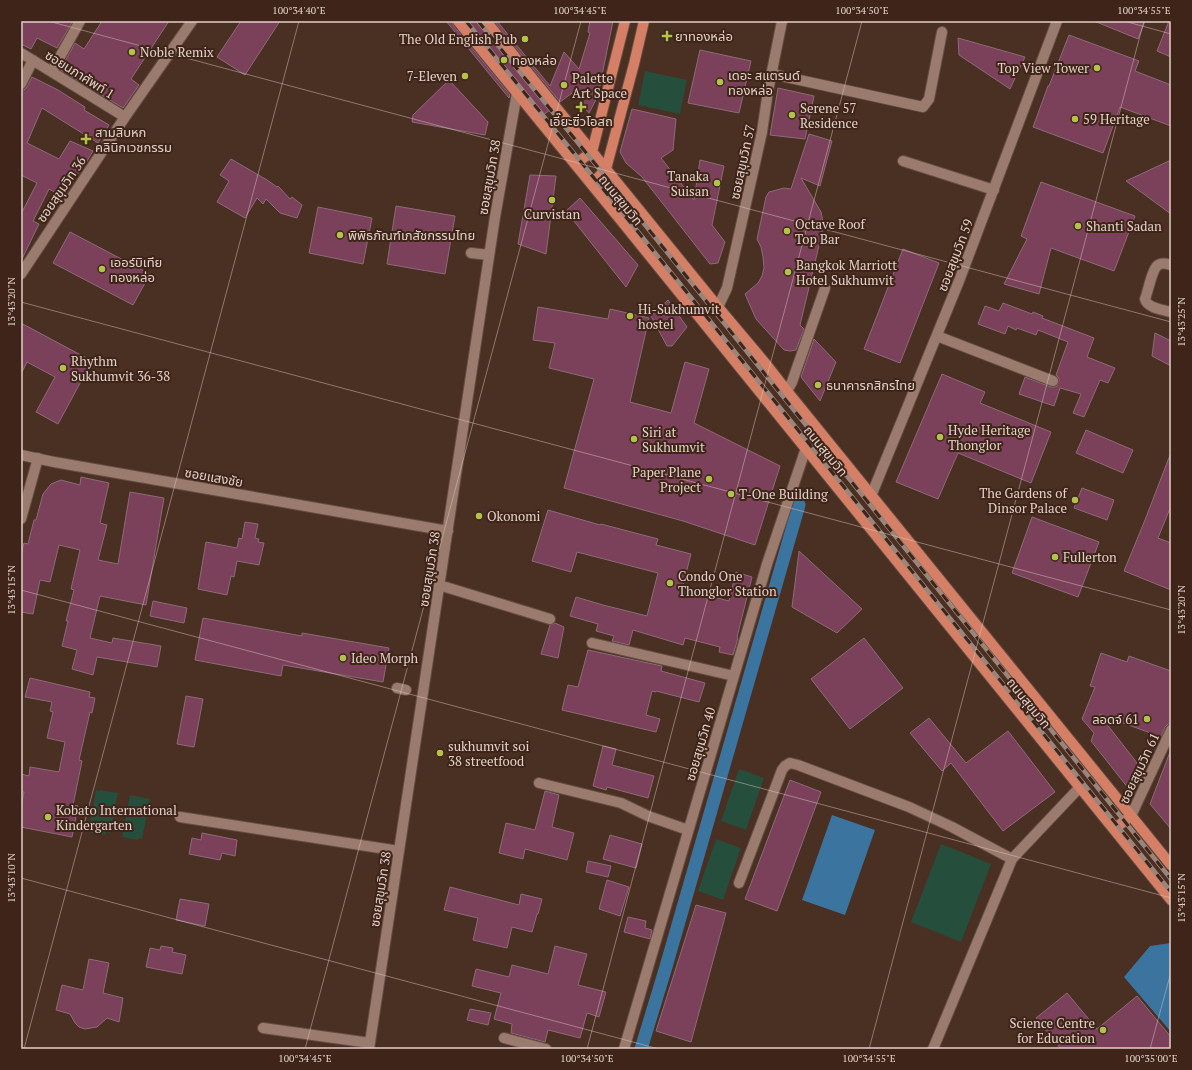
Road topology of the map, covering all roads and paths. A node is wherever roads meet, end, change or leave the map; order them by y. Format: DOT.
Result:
graph roads {
  1 [pos="80,21"];
  2 [pos="192,21"];
  3 [pos="458,21"];
  4 [pos="486,21"];
  5 [pos="625,21"];
  6 [pos="644,21"];
  7 [pos="782,21"];
  8 [pos="1057,21"];
  9 [pos="942,32"];
  10 [pos="21,53"];
  11 [pos="33,60"];
  12 [pos="52,71"];
  13 [pos="772,74"];
  14 [pos="21,84"];
  15 [pos="517,93"];
  16 [pos="125,117"];
  17 [pos="592,152"];
  18 [pos="903,161"];
  19 [pos="576,164"];
  20 [pos="606,169"];
  21 [pos="592,184"];
  22 [pos="994,190"];
  23 [pos="471,253"];
  24 [pos="490,255"];
  25 [pos="24,264"];
  26 [pos="1171,265"];
  27 [pos="21,274"];
  28 [pos="825,288"];
  29 [pos="718,306"];
  30 [pos="1171,312"];
  31 [pos="936,336"];
  32 [pos="1053,381"];
  33 [pos="787,392"];
  34 [pos="821,434"];
  35 [pos="806,448"];
  36 [pos="21,454"];
  37 [pos="38,458"];
  38 [pos="872,496"];
  39 [pos="21,519"];
  40 [pos="448,531"];
  41 [pos="439,585"];
  42 [pos="550,619"];
  43 [pos="592,644"];
  44 [pos="734,676"];
  45 [pos="1171,730"];
  46 [pos="539,783"];
  47 [pos="1080,787"];
  48 [pos="1131,816"];
  49 [pos="180,817"];
  50 [pos="688,830"];
  51 [pos="1114,830"];
  52 [pos="399,851"];
  53 [pos="1012,859"];
  54 [pos="1171,865"];
  55 [pos="739,883"];
  56 [pos="1171,900"];
  57 [pos="263,1028"];
  58 [pos="504,1038"];
  59 [pos="369,1046"];
  60 [pos="546,1049"];
  61 [pos="624,1049"];
  62 [pos="933,1049"];
  1 -- 12 [label="street"];
  2 -- 16 [label="street, ซอยสุขุมวิท 36"];
  3 -- 15 [label="main road, ถนนสุขุมวิท"];
  4 -- 17 [label="main road, ถนนสุขุมวิท"];
  5 -- 17 [label="main road"];
  6 -- 20 [label="main road"];
  7 -- 13 [label="street, ซอยสุขุมวิท 57"];
  8 -- 22 [label="street, ซอยสุขุมวิท 59"];
  9 -- 13 [label="street"];
  10 -- 11 [label="street, ซอยนภาศัพท์ 1"];
  11 -- 12 [label="street, ซอยนภาศัพท์ 1"];
  11 -- 14 [label="street"];
  12 -- 16 [label="street, ซอยนภาศัพท์ 1"];
  13 -- 29 [label="street, ซอยสุขุมวิท 57"];
  15 -- 19 [label="main road, ถนนสุขุมวิท"];
  15 -- 24 [label="street, ซอยสุขุมวิท 38"];
  16 -- 25 [label="street, ซอยสุขุมวิท 36"];
  17 -- 19 [label="main road"];
  17 -- 20 [label="main road, ถนนสุขุมวิท"];
  18 -- 22 [label="street"];
  19 -- 21 [label="main road, ถนนสุขุมวิท"];
  20 -- 21 [label="main road"];
  20 -- 29 [label="main road, ถนนสุขุมวิท"];
  21 -- 35 [label="main road, ถนนสุขุมวิท"];
  22 -- 31 [label="street, ซอยสุขุมวิท 59"];
  23 -- 24 [label="street"];
  24 -- 40 [label="street, ซอยสุขุมวิท 38"];
  25 -- 27 [label="street, ซอยสุขุมวิท 36"];
  26 -- 30 [label="street"];
  28 -- 33 [label="street"];
  29 -- 33 [label="main road, ถนนสุขุมวิท"];
  31 -- 32 [label="street"];
  31 -- 38 [label="street, ซอยสุขุมวิท 59"];
  33 -- 34 [label="main road, ถนนสุขุมวิท"];
  34 -- 35 [label="main road"];
  34 -- 38 [label="main road, ถนนสุขุมวิท"];
  35 -- 44 [label="street, ซอยสุขุมวิท 40"];
  35 -- 47 [label="main road, ถนนสุขุมวิท"];
  36 -- 37 [label="street, ซอยแสงชัย"];
  37 -- 39 [label="street"];
  37 -- 40 [label="street, ซอยแสงชัย"];
  38 -- 48 [label="main road, ถนนสุขุมวิท"];
  40 -- 41 [label="street, ซอยสุขุมวิท 38"];
  41 -- 42 [label="street"];
  41 -- 52 [label="street, ซอยสุขุมวิท 38"];
  43 -- 44 [label="street"];
  44 -- 50 [label="street, ซอยสุขุมวิท 40"];
  45 -- 48 [label="street, ซอยสุขุมวิท 61"];
  46 -- 50 [label="street"];
  47 -- 51 [label="main road, ถนนสุขุมวิท"];
  47 -- 53 [label="street"];
  48 -- 51 [label="main road"];
  48 -- 54 [label="main road, ถนนสุขุมวิท"];
  49 -- 52 [label="street"];
  50 -- 61 [label="street, ซอยสุขุมวิท 40"];
  51 -- 56 [label="main road, ถนนสุขุมวิท"];
  52 -- 59 [label="street, ซอยสุขุมวิท 38"];
  53 -- 55 [label="street"];
  53 -- 62 [label="street"];
  57 -- 59 [label="street"];
  58 -- 60 [label="street"];
}
